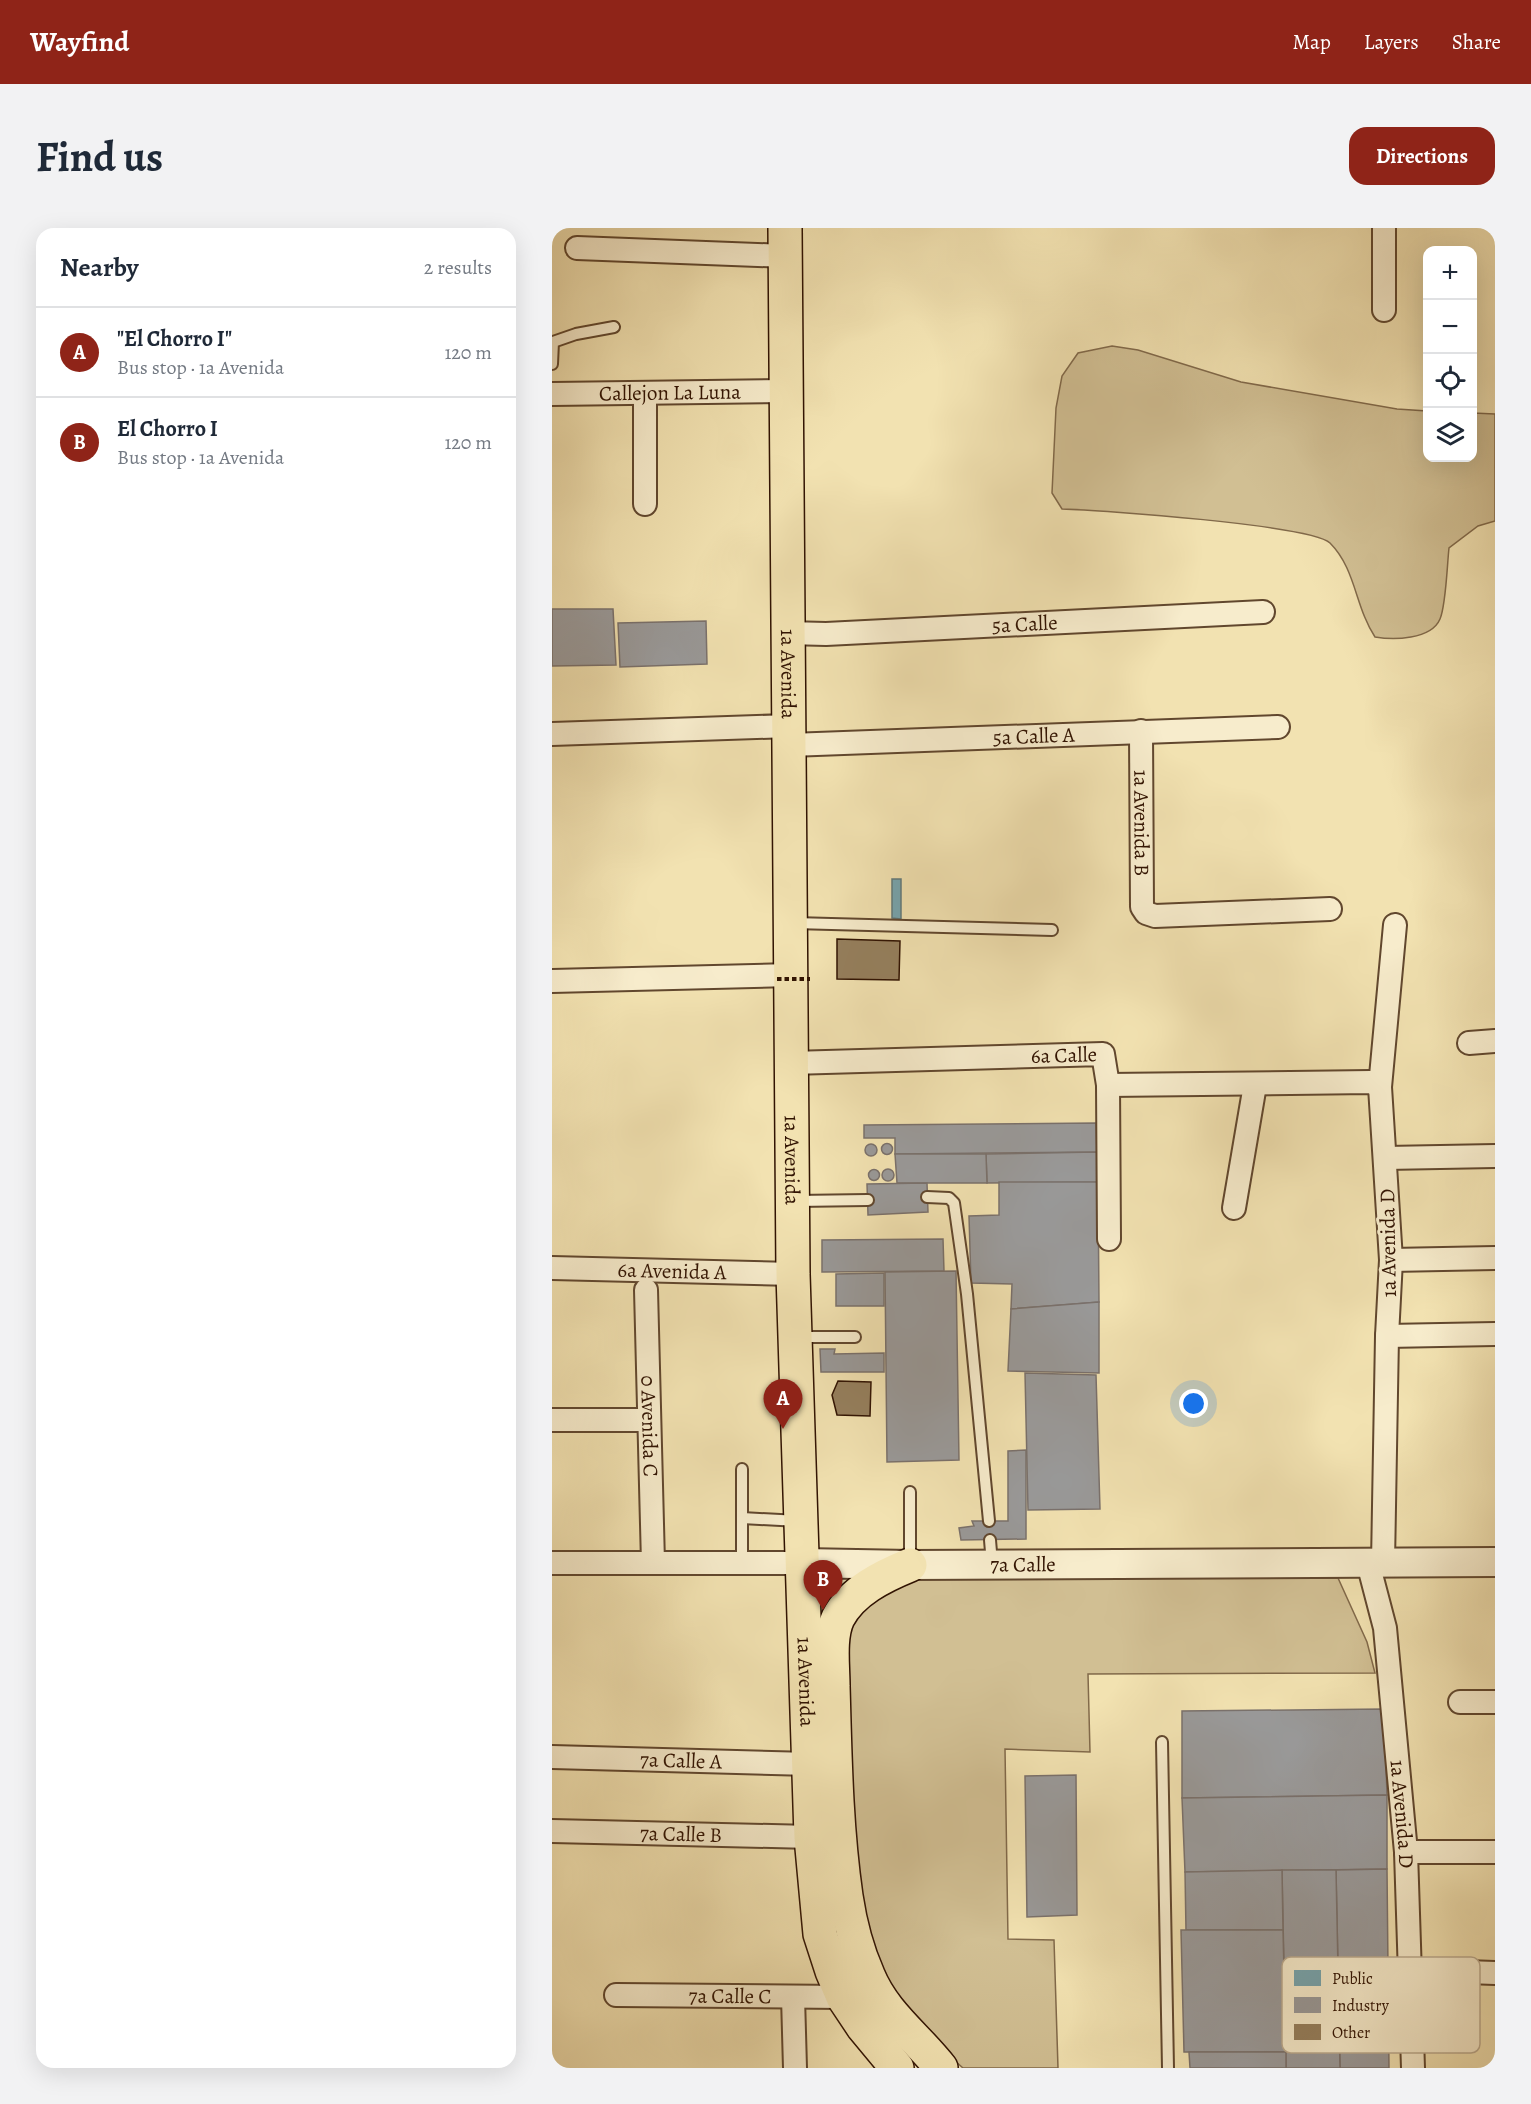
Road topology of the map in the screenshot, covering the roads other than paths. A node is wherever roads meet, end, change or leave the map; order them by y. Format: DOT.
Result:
graph roads {
  1 [pos="1384,228"];
  2 [pos="785,242"];
  3 [pos="578,248"];
  4 [pos="1384,310"];
  5 [pos="614,327"];
  6 [pos="552,364"];
  7 [pos="788,391"];
  8 [pos="645,393"];
  9 [pos="552,394"];
  10 [pos="645,504"];
  11 [pos="1263,612"];
  12 [pos="787,633"];
  13 [pos="1278,727"];
  14 [pos="1141,731"];
  15 [pos="552,735"];
  16 [pos="789,735"];
  17 [pos="1330,909"];
  18 [pos="790,923"];
  19 [pos="1395,925"];
  20 [pos="1052,930"];
  21 [pos="793,978"];
  22 [pos="552,981"];
  23 [pos="1495,1041"];
  24 [pos="1469,1043"];
  25 [pos="791,1063"];
  26 [pos="1108,1084"];
  27 [pos="1255,1085"];
  28 [pos="1380,1087"];
  29 [pos="1495,1156"];
  30 [pos="1386,1158"];
  31 [pos="927,1197"];
  32 [pos="868,1200"];
  33 [pos="792,1201"];
  34 [pos="1234,1208"];
  35 [pos="1108,1239"];
  36 [pos="1495,1258"];
  37 [pos="1391,1260"];
  38 [pos="552,1268"];
  39 [pos="793,1274"];
  40 [pos="646,1290"];
  41 [pos="1495,1334"];
  42 [pos="1387,1336"];
  43 [pos="795,1337"];
  44 [pos="855,1337"];
  45 [pos="552,1420"];
  46 [pos="648,1420"];
  47 [pos="742,1469"];
  48 [pos="910,1492"];
  49 [pos="742,1518"];
  50 [pos="802,1521"];
  51 [pos="989,1521"];
  52 [pos="742,1562"];
  53 [pos="1495,1562"];
  54 [pos="552,1563"];
  55 [pos="653,1563"];
  56 [pos="803,1563"];
  57 [pos="1376,1563"];
  58 [pos="910,1565"];
  59 [pos="1460,1702"];
  60 [pos="1495,1702"];
  61 [pos="1162,1742"];
  62 [pos="552,1757"];
  63 [pos="810,1764"];
  64 [pos="552,1831"];
  65 [pos="811,1837"];
  66 [pos="1406,1852"];
  67 [pos="1495,1852"];
  68 [pos="1410,1957"];
  69 [pos="1480,1972"];
  70 [pos="1495,1973"];
  71 [pos="616,1995"];
  72 [pos="794,1997"];
  73 [pos="843,1997"];
  74 [pos="1413,2053"];
  75 [pos="795,2068"];
  76 [pos="897,2068"];
  77 [pos="941,2068"];
  78 [pos="1168,2068"];
  79 [pos="1413,2068"];
  1 -- 4 [label="street"];
  2 -- 3 [label="street"];
  2 -- 7 [label="main road, 1a Avenida"];
  5 -- 6 [label="lane"];
  7 -- 8 [label="street, Callejon La Luna"];
  7 -- 12 [label="main road, 1a Avenida"];
  8 -- 9 [label="street, Callejon La Luna"];
  8 -- 10 [label="street"];
  11 -- 12 [label="street, 5a Calle"];
  12 -- 16 [label="main road, 1a Avenida"];
  13 -- 14 [label="street, 5a Calle A"];
  14 -- 16 [label="street, 5a Calle A"];
  14 -- 17 [label="street, 1a Avenida B"];
  15 -- 16 [label="street"];
  16 -- 18 [label="main road, 1a Avenida"];
  18 -- 20 [label="lane"];
  18 -- 21 [label="main road, 1a Avenida"];
  19 -- 28 [label="street, 1a Avenida D"];
  21 -- 22 [label="street"];
  21 -- 25 [label="main road, 1a Avenida"];
  23 -- 24 [label="street"];
  25 -- 26 [label="street, 6a Calle"];
  25 -- 33 [label="main road, 1a Avenida"];
  26 -- 27 [label="street, 6a Calle"];
  26 -- 35 [label="street"];
  27 -- 28 [label="street, 6a Calle"];
  27 -- 34 [label="street"];
  28 -- 30 [label="street, 1a Avenida D"];
  29 -- 30 [label="street"];
  30 -- 37 [label="street, 1a Avenida D"];
  31 -- 51 [label="lane"];
  32 -- 33 [label="lane"];
  33 -- 39 [label="main road, 1a Avenida"];
  36 -- 37 [label="street"];
  37 -- 42 [label="street, 1a Avenida D"];
  38 -- 39 [label="street, 6a Avenida A"];
  39 -- 43 [label="main road, 1a Avenida"];
  40 -- 46 [label="street, 0 Avenida C"];
  41 -- 42 [label="street"];
  42 -- 57 [label="street, 1a Avenida D"];
  43 -- 44 [label="lane"];
  43 -- 50 [label="main road, 1a Avenida"];
  45 -- 46 [label="street"];
  46 -- 55 [label="street, 0 Avenida C"];
  47 -- 49 [label="lane"];
  48 -- 58 [label="lane"];
  49 -- 50 [label="lane"];
  49 -- 52 [label="lane"];
  50 -- 56 [label="main road, 1a Avenida"];
  52 -- 55 [label="street, 7a Calle"];
  52 -- 56 [label="street, 7a Calle"];
  53 -- 57 [label="street, 7a Calle"];
  54 -- 55 [label="street, 7a Calle"];
  56 -- 58 [label="street, 7a Calle"];
  56 -- 63 [label="main road, 1a Avenida"];
  57 -- 58 [label="street, 7a Calle"];
  57 -- 66 [label="street, 1a Avenida D"];
  58 -- 77 [label="main road"];
  59 -- 60 [label="street"];
  61 -- 78 [label="lane"];
  62 -- 63 [label="street, 7a Calle A"];
  63 -- 65 [label="main road, 1a Avenida"];
  64 -- 65 [label="street, 7a Calle B"];
  65 -- 73 [label="main road, 1a Avenida"];
  66 -- 67 [label="street"];
  66 -- 68 [label="street, 1a Avenida D"];
  69 -- 70 [label="street"];
  71 -- 72 [label="street, 7a Calle C"];
  72 -- 73 [label="street, 7a Calle C"];
  72 -- 75 [label="street"];
  73 -- 76 [label="main road, 1a Avenida"];
  74 -- 79 [label="street, 1a Avenida D"];
}
